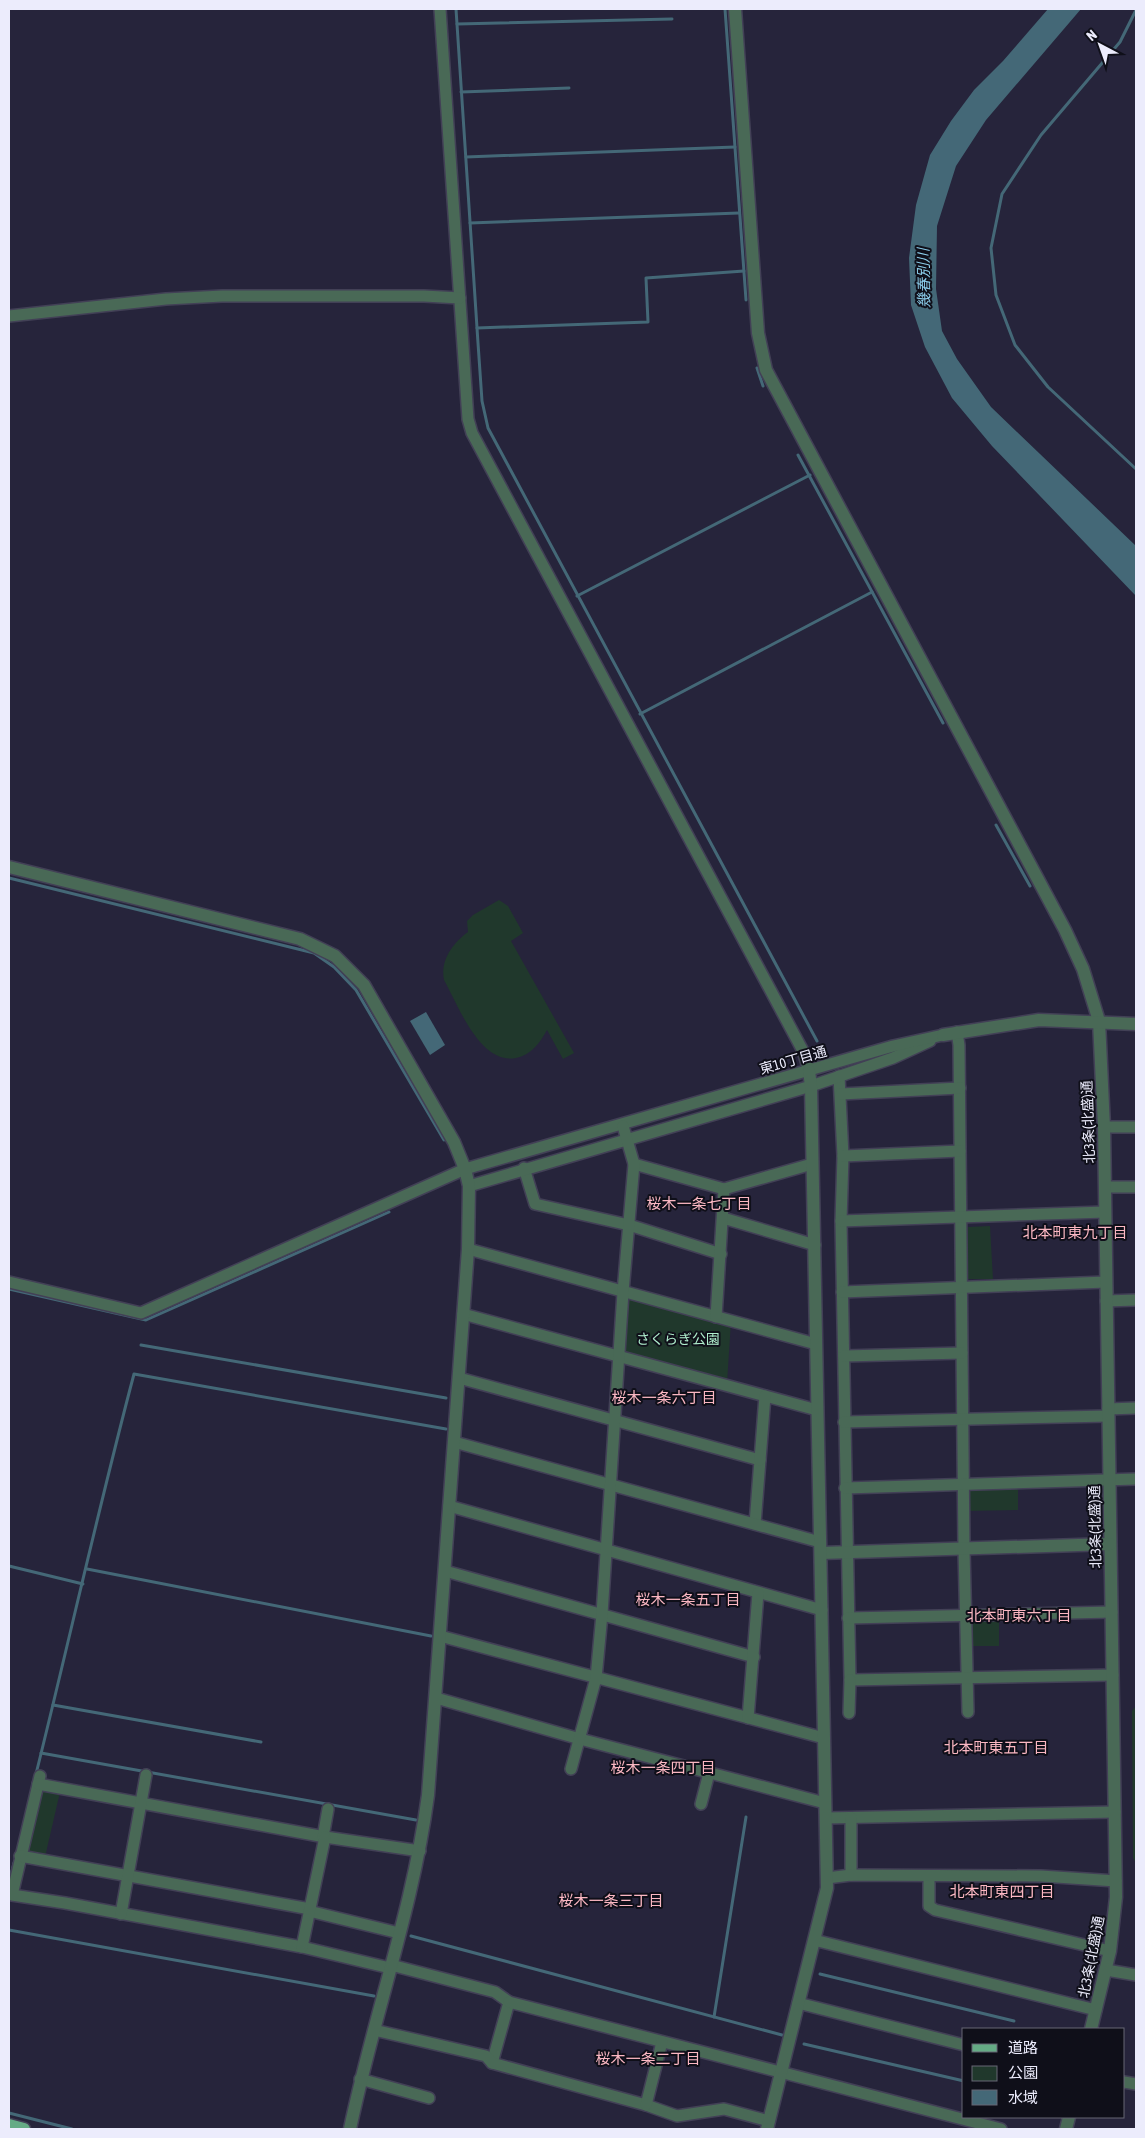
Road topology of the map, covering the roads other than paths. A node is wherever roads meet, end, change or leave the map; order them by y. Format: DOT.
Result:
graph roads {
  1 [pos="440,9"];
  2 [pos="735,9"];
  3 [pos="460,298"];
  4 [pos="9,316"];
  5 [pos="9,867"];
  6 [pos="1099,1021"];
  7 [pos="1136,1024"];
  8 [pos="957,1032"];
  9 [pos="943,1035"];
  10 [pos="809,1071"];
  11 [pos="840,1076"];
  12 [pos="811,1086"];
  13 [pos="960,1088"];
  14 [pos="842,1094"];
  15 [pos="623,1126"];
  16 [pos="1104,1127"];
  17 [pos="1136,1127"];
  18 [pos="626,1138"];
  19 [pos="960,1151"];
  20 [pos="843,1156"];
  21 [pos="634,1164"];
  22 [pos="812,1164"];
  23 [pos="524,1168"];
  24 [pos="465,1169"];
  25 [pos="469,1186"];
  26 [pos="1104,1187"];
  27 [pos="1136,1187"];
  28 [pos="724,1189"];
  29 [pos="1105,1212"];
  30 [pos="961,1217"];
  31 [pos="723,1218"];
  32 [pos="842,1221"];
  33 [pos="629,1225"];
  34 [pos="815,1245"];
  35 [pos="468,1249"];
  36 [pos="721,1254"];
  37 [pos="9,1282"];
  38 [pos="1106,1282"];
  39 [pos="961,1289"];
  40 [pos="623,1292"];
  41 [pos="842,1292"];
  42 [pos="1106,1300"];
  43 [pos="1136,1300"];
  44 [pos="463,1314"];
  45 [pos="716,1317"];
  46 [pos="816,1344"];
  47 [pos="962,1353"];
  48 [pos="619,1355"];
  49 [pos="844,1356"];
  50 [pos="458,1378"];
  51 [pos="766,1396"];
  52 [pos="1136,1408"];
  53 [pos="817,1410"];
  54 [pos="1108,1413"];
  55 [pos="616,1420"];
  56 [pos="962,1420"];
  57 [pos="844,1422"];
  58 [pos="454,1442"];
  59 [pos="760,1460"];
  60 [pos="1136,1478"];
  61 [pos="1109,1479"];
  62 [pos="610,1484"];
  63 [pos="963,1484"];
  64 [pos="845,1488"];
  65 [pos="449,1506"];
  66 [pos="755,1524"];
  67 [pos="1110,1544"];
  68 [pos="820,1548"];
  69 [pos="605,1549"];
  70 [pos="964,1550"];
  71 [pos="846,1552"];
  72 [pos="445,1571"];
  73 [pos="758,1593"];
  74 [pos="822,1610"];
  75 [pos="1112,1612"];
  76 [pos="602,1614"];
  77 [pos="966,1614"];
  78 [pos="848,1618"];
  79 [pos="440,1636"];
  80 [pos="754,1656"];
  81 [pos="1113,1675"];
  82 [pos="596,1678"];
  83 [pos="967,1678"];
  84 [pos="850,1680"];
  85 [pos="436,1698"];
  86 [pos="968,1712"];
  87 [pos="849,1713"];
  88 [pos="748,1718"];
  89 [pos="824,1738"];
  90 [pos="580,1739"];
  91 [pos="571,1769"];
  92 [pos="709,1773"];
  93 [pos="146,1775"];
  94 [pos="141,1802"];
  95 [pos="825,1803"];
  96 [pos="701,1804"];
  97 [pos="328,1809"];
  98 [pos="1114,1812"];
  99 [pos="826,1818"];
  100 [pos="851,1818"];
  101 [pos="324,1837"];
  102 [pos="420,1851"];
  103 [pos="20,1856"];
  104 [pos="851,1875"];
  105 [pos="128,1877"];
  106 [pos="930,1877"];
  107 [pos="827,1878"];
  108 [pos="1116,1881"];
  109 [pos="310,1910"];
  110 [pos="121,1914"];
  111 [pos="399,1933"];
  112 [pos="814,1940"];
  113 [pos="302,1947"];
  114 [pos="1110,1951"];
  115 [pos="390,1966"];
  116 [pos="1106,1970"];
  117 [pos="1136,1976"];
  118 [pos="509,2002"];
  119 [pos="798,2003"];
  120 [pos="1096,2010"];
  121 [pos="1091,2028"];
  122 [pos="374,2030"];
  123 [pos="662,2042"];
  124 [pos="962,2044"];
  125 [pos="492,2063"];
  126 [pos="781,2072"];
  127 [pos="360,2079"];
  128 [pos="429,2098"];
  129 [pos="646,2105"];
  130 [pos="9,2125"];
  131 [pos="768,2125"];
  132 [pos="24,2129"];
  133 [pos="350,2129"];
  134 [pos="1001,2129"];
  1 -- 3 [label="street"];
  2 -- 6 [label="street, 北3条(北盛)通"];
  3 -- 4 [label="street"];
  3 -- 10 [label="street"];
  5 -- 24 [label="street"];
  6 -- 7 [label="street, 東10丁目通"];
  6 -- 8 [label="street, 東10丁目通"];
  6 -- 16 [label="street, 北3条(北盛)通"];
  8 -- 9 [label="street, 東10丁目通"];
  8 -- 13 [label="street"];
  9 -- 10 [label="street, 東10丁目通"];
  9 -- 11 [label="street"];
  10 -- 12 [label="street"];
  10 -- 15 [label="street, 東10丁目通"];
  11 -- 12 [label="street"];
  11 -- 14 [label="street"];
  12 -- 18 [label="street"];
  12 -- 22 [label="street"];
  13 -- 14 [label="street"];
  13 -- 19 [label="street"];
  14 -- 20 [label="street"];
  15 -- 18 [label="street"];
  15 -- 24 [label="street, 東10丁目通"];
  16 -- 17 [label="street"];
  16 -- 26 [label="street, 北3条(北盛)通"];
  18 -- 21 [label="street"];
  18 -- 23 [label="street"];
  19 -- 20 [label="street"];
  19 -- 30 [label="street"];
  20 -- 32 [label="street"];
  21 -- 28 [label="street"];
  21 -- 33 [label="street"];
  22 -- 28 [label="street"];
  22 -- 34 [label="street"];
  23 -- 25 [label="street"];
  23 -- 33 [label="street"];
  24 -- 25 [label="street"];
  24 -- 37 [label="street, 東10丁目通"];
  25 -- 35 [label="street"];
  26 -- 27 [label="street"];
  26 -- 29 [label="street, 北3条(北盛)通"];
  28 -- 31 [label="street"];
  29 -- 30 [label="street"];
  29 -- 38 [label="street, 北3条(北盛)通"];
  30 -- 32 [label="street"];
  30 -- 39 [label="street"];
  31 -- 34 [label="street"];
  31 -- 36 [label="street"];
  32 -- 41 [label="street"];
  33 -- 36 [label="street"];
  33 -- 40 [label="street"];
  34 -- 46 [label="street"];
  35 -- 40 [label="street"];
  35 -- 44 [label="street"];
  36 -- 45 [label="street"];
  38 -- 39 [label="street"];
  38 -- 42 [label="street, 北3条(北盛)通"];
  39 -- 41 [label="street"];
  39 -- 47 [label="street"];
  40 -- 45 [label="street"];
  40 -- 48 [label="street"];
  41 -- 49 [label="street"];
  42 -- 43 [label="street"];
  42 -- 54 [label="street, 北3条(北盛)通"];
  44 -- 48 [label="street"];
  44 -- 50 [label="street"];
  45 -- 46 [label="street"];
  46 -- 53 [label="street"];
  47 -- 49 [label="street"];
  47 -- 56 [label="street"];
  48 -- 51 [label="street"];
  48 -- 55 [label="street"];
  49 -- 57 [label="street"];
  50 -- 55 [label="street"];
  50 -- 58 [label="street"];
  51 -- 53 [label="street"];
  51 -- 59 [label="street"];
  52 -- 54 [label="street"];
  53 -- 68 [label="street"];
  54 -- 56 [label="street"];
  54 -- 61 [label="street, 北3条(北盛)通"];
  55 -- 59 [label="street"];
  55 -- 62 [label="street"];
  56 -- 57 [label="street"];
  56 -- 63 [label="street"];
  57 -- 64 [label="street"];
  58 -- 62 [label="street"];
  58 -- 65 [label="street"];
  59 -- 66 [label="street"];
  60 -- 61 [label="street"];
  61 -- 63 [label="street"];
  61 -- 67 [label="street, 北3条(北盛)通"];
  62 -- 66 [label="street"];
  62 -- 69 [label="street"];
  63 -- 64 [label="street"];
  63 -- 70 [label="street"];
  64 -- 71 [label="street"];
  65 -- 69 [label="street"];
  65 -- 72 [label="street"];
  66 -- 68 [label="street"];
  67 -- 70 [label="street"];
  67 -- 75 [label="street, 北3条(北盛)通"];
  68 -- 71 [label="street"];
  68 -- 74 [label="street"];
  69 -- 73 [label="street"];
  69 -- 76 [label="street"];
  70 -- 71 [label="street"];
  70 -- 77 [label="street"];
  71 -- 78 [label="street"];
  72 -- 76 [label="street"];
  72 -- 79 [label="street"];
  73 -- 74 [label="street"];
  73 -- 80 [label="street"];
  74 -- 89 [label="street"];
  75 -- 77 [label="street"];
  75 -- 81 [label="street, 北3条(北盛)通"];
  76 -- 80 [label="street"];
  76 -- 82 [label="street"];
  77 -- 78 [label="street"];
  77 -- 83 [label="street"];
  78 -- 84 [label="street"];
  79 -- 82 [label="street"];
  79 -- 85 [label="street"];
  80 -- 88 [label="street"];
  81 -- 83 [label="street"];
  81 -- 98 [label="street, 北3条(北盛)通"];
  82 -- 88 [label="street"];
  82 -- 90 [label="street"];
  83 -- 84 [label="street"];
  83 -- 86 [label="street"];
  84 -- 87 [label="street"];
  85 -- 90 [label="street"];
  85 -- 102 [label="street"];
  88 -- 89 [label="street"];
  89 -- 95 [label="street"];
  90 -- 91 [label="street"];
  90 -- 92 [label="street"];
  92 -- 95 [label="street"];
  92 -- 96 [label="street"];
  93 -- 94 [label="street"];
  94 -- 101 [label="street"];
  94 -- 103 [label="street"];
  94 -- 105 [label="street"];
  95 -- 99 [label="street"];
  97 -- 101 [label="street"];
  98 -- 100 [label="street"];
  98 -- 108 [label="street, 北3条(北盛)通"];
  99 -- 100 [label="street"];
  99 -- 107 [label="street"];
  100 -- 104 [label="street"];
  101 -- 102 [label="street"];
  101 -- 109 [label="street"];
  102 -- 111 [label="street"];
  103 -- 105 [label="street"];
  103 -- 110 [label="street"];
  104 -- 106 [label="street"];
  104 -- 107 [label="street"];
  105 -- 109 [label="street"];
  105 -- 110 [label="street"];
  106 -- 108 [label="street"];
  106 -- 114 [label="street"];
  107 -- 112 [label="street"];
  108 -- 114 [label="street, 北3条(北盛)通"];
  109 -- 111 [label="street"];
  109 -- 113 [label="street"];
  110 -- 113 [label="street"];
  111 -- 115 [label="street"];
  112 -- 119 [label="street"];
  112 -- 120 [label="street"];
  113 -- 115 [label="street"];
  114 -- 116 [label="street, 北3条(北盛)通"];
  115 -- 118 [label="street"];
  115 -- 122 [label="street"];
  116 -- 117 [label="street"];
  116 -- 120 [label="street, 北3条(北盛)通"];
  118 -- 123 [label="street"];
  118 -- 125 [label="street"];
  119 -- 124 [label="street"];
  119 -- 126 [label="street"];
  120 -- 121 [label="street, 北3条(北盛)通"];
  122 -- 125 [label="street"];
  122 -- 127 [label="street"];
  123 -- 126 [label="street"];
  123 -- 129 [label="street"];
  125 -- 129 [label="street"];
  126 -- 131 [label="street"];
  126 -- 134 [label="street"];
  127 -- 128 [label="street"];
  127 -- 133 [label="street"];
  129 -- 131 [label="street"];
  130 -- 132 [label="main road"];
}
